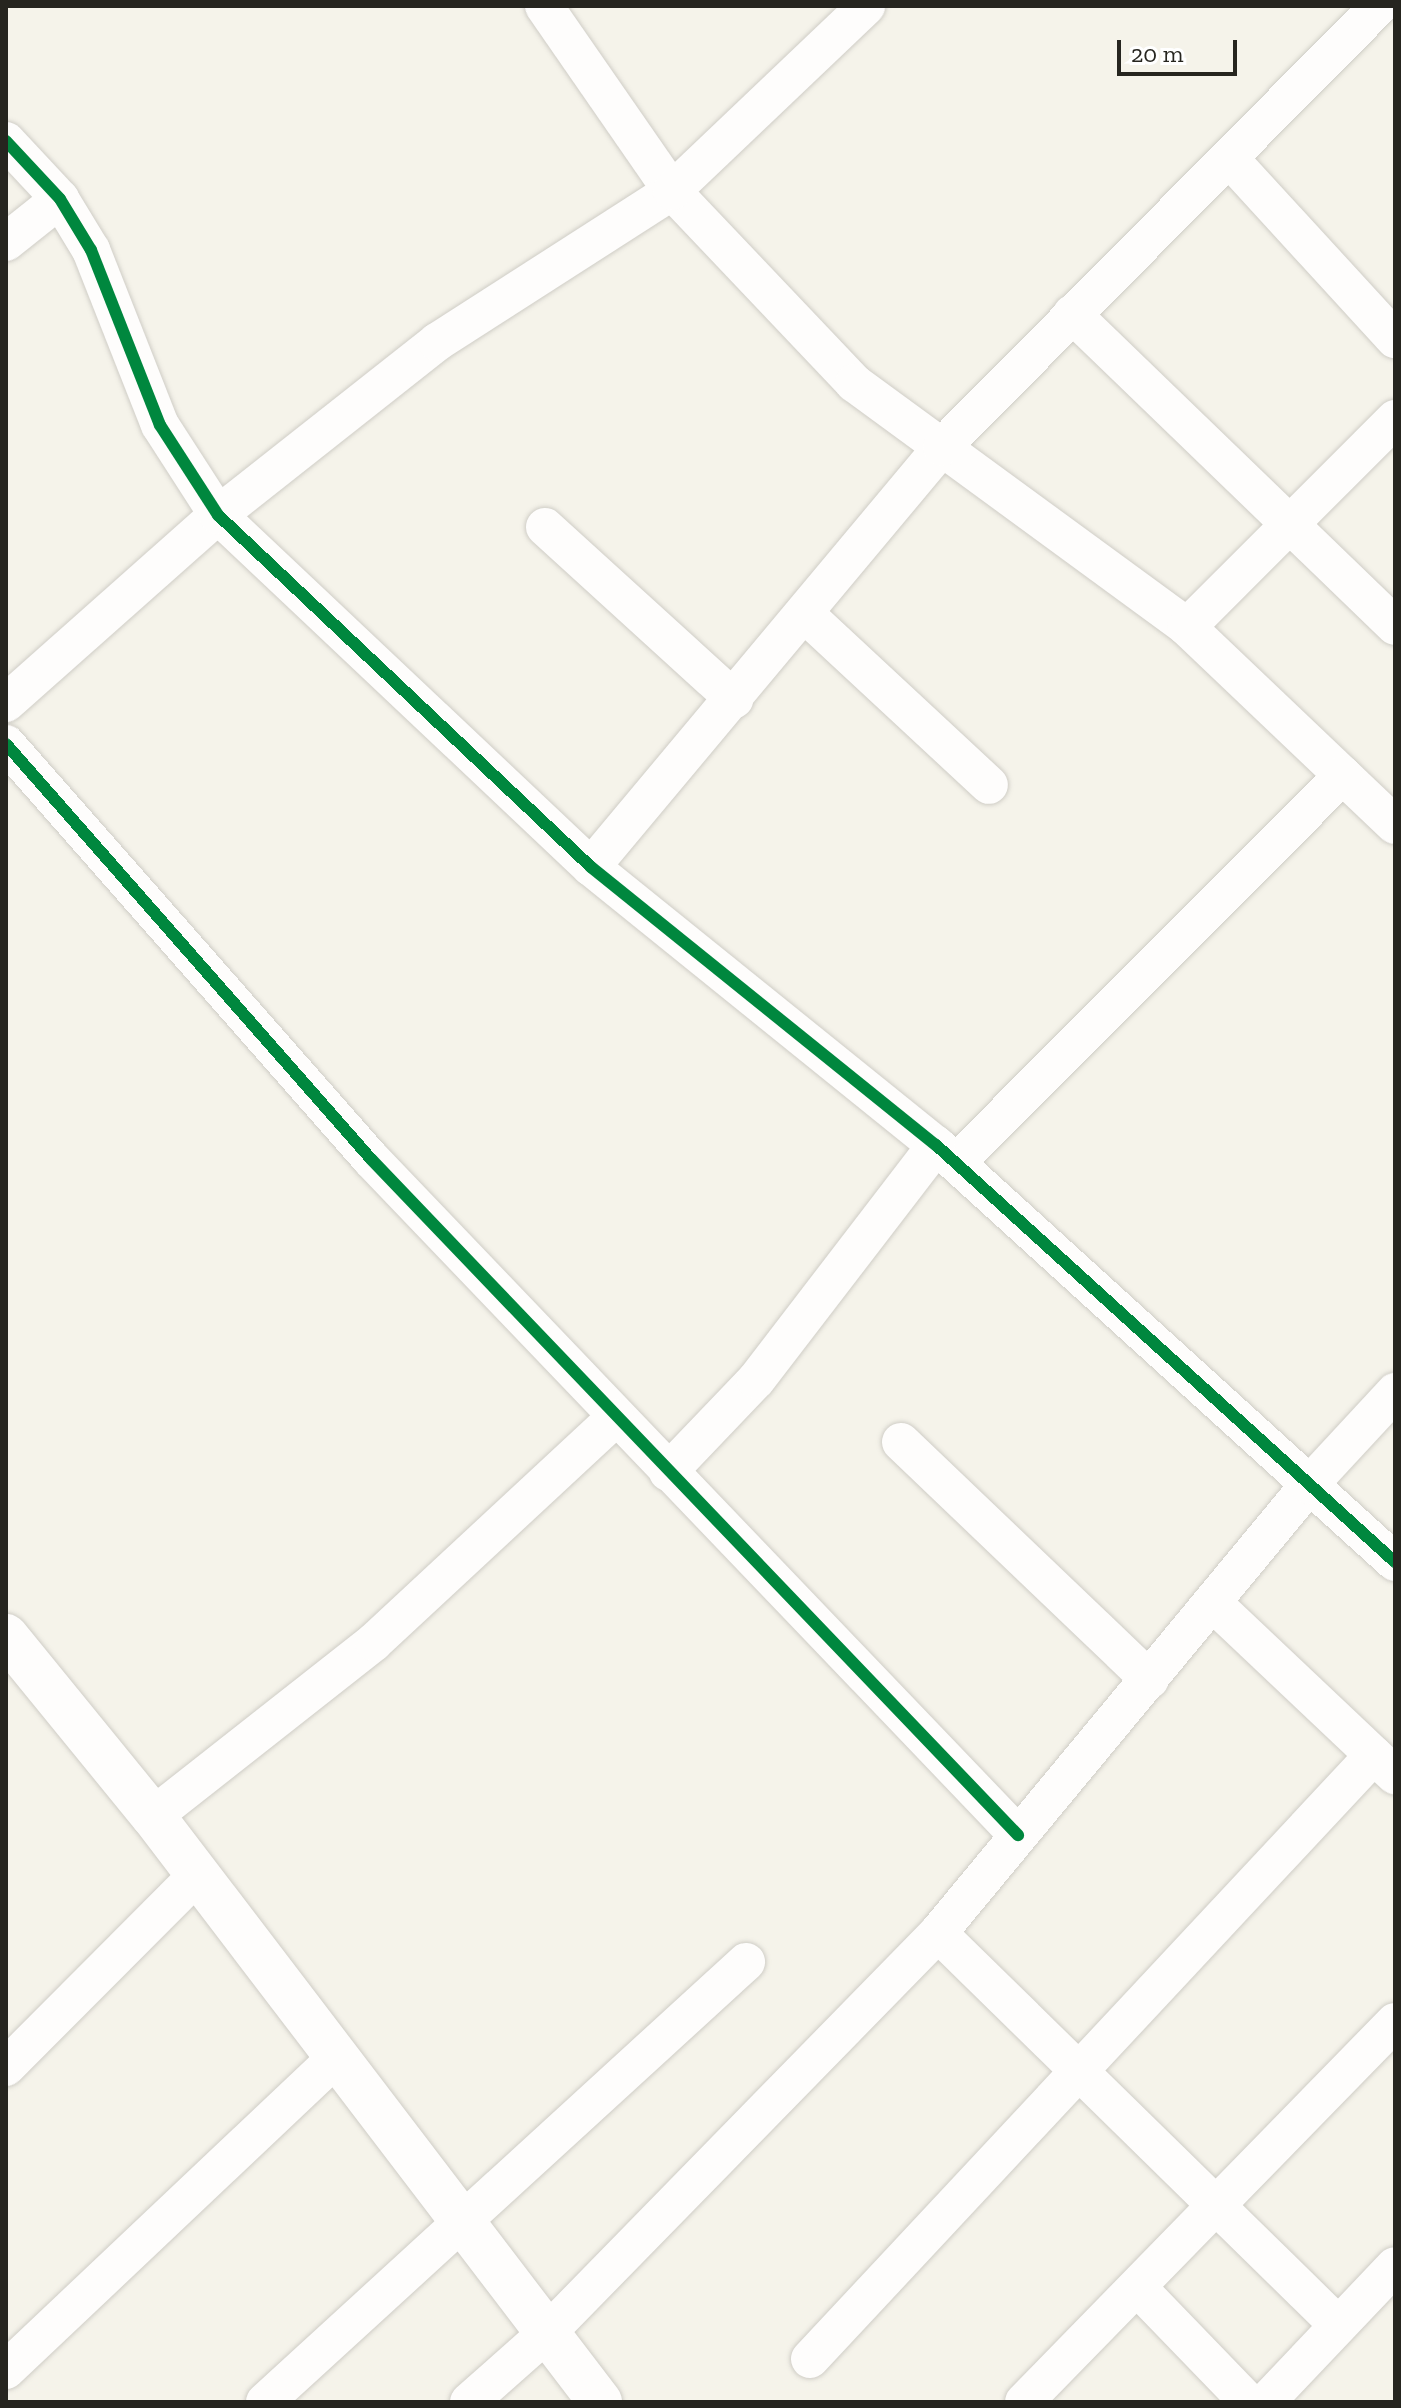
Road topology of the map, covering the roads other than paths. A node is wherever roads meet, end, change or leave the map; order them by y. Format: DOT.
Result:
graph roads {
  1 [pos="544,6"];
  2 [pos="866,6"];
  3 [pos="1379,6"];
  4 [pos="6,141"];
  5 [pos="1229,158"];
  6 [pos="672,191"];
  7 [pos="60,199"];
  8 [pos="6,242"];
  9 [pos="1072,314"];
  10 [pos="1395,339"];
  11 [pos="1395,419"];
  12 [pos="942,447"];
  13 [pos="218,515"];
  14 [pos="1290,519"];
  15 [pos="545,527"];
  16 [pos="805,614"];
  17 [pos="1395,626"];
  18 [pos="1187,627"];
  19 [pos="734,699"];
  20 [pos="6,703"];
  21 [pos="6,744"];
  22 [pos="1343,775"];
  23 [pos="989,785"];
  24 [pos="1395,825"];
  25 [pos="591,867"];
  26 [pos="946,1154"];
  27 [pos="1395,1392"];
  28 [pos="615,1418"];
  29 [pos="901,1442"];
  30 [pos="668,1472"];
  31 [pos="1309,1485"];
  32 [pos="1395,1562"];
  33 [pos="1215,1605"];
  34 [pos="6,1636"];
  35 [pos="1150,1680"];
  36 [pos="1385,1765"];
  37 [pos="153,1816"];
  38 [pos="1018,1835"];
  39 [pos="198,1874"];
  40 [pos="938,1933"];
  41 [pos="746,1962"];
  42 [pos="1395,2022"];
  43 [pos="335,2059"];
  44 [pos="6,2067"];
  45 [pos="1084,2071"];
  46 [pos="1219,2204"];
  47 [pos="460,2220"];
  48 [pos="1395,2266"];
  49 [pos="1138,2288"];
  50 [pos="1338,2325"];
  51 [pos="547,2333"];
  52 [pos="810,2359"];
  53 [pos="6,2370"];
  54 [pos="265,2402"];
  55 [pos="469,2402"];
  56 [pos="600,2402"];
  57 [pos="1024,2402"];
  58 [pos="1248,2402"];
  59 [pos="1266,2402"];
  1 -- 6 [label="street"];
  2 -- 6 [label="street"];
  3 -- 5 [label="street"];
  4 -- 7 [label="street"];
  5 -- 9 [label="street"];
  5 -- 10 [label="street"];
  6 -- 12 [label="street"];
  6 -- 13 [label="street"];
  7 -- 8 [label="street"];
  7 -- 13 [label="street"];
  9 -- 12 [label="street"];
  9 -- 14 [label="street"];
  11 -- 14 [label="street"];
  12 -- 16 [label="street"];
  12 -- 18 [label="street"];
  13 -- 20 [label="street"];
  13 -- 25 [label="street"];
  14 -- 17 [label="street"];
  14 -- 18 [label="street"];
  15 -- 19 [label="street"];
  16 -- 19 [label="street"];
  16 -- 23 [label="street"];
  18 -- 22 [label="street"];
  19 -- 25 [label="street"];
  21 -- 28 [label="street"];
  22 -- 24 [label="street"];
  22 -- 26 [label="street"];
  25 -- 26 [label="street"];
  26 -- 30 [label="street"];
  26 -- 31 [label="street"];
  27 -- 31 [label="street"];
  28 -- 30 [label="street"];
  28 -- 37 [label="street"];
  29 -- 35 [label="street"];
  30 -- 38 [label="street"];
  31 -- 32 [label="street"];
  31 -- 33 [label="street"];
  33 -- 35 [label="street"];
  33 -- 36 [label="street"];
  34 -- 37 [label="main road"];
  35 -- 38 [label="street"];
  36 -- 45 [label="street"];
  37 -- 39 [label="main road"];
  38 -- 40 [label="street"];
  39 -- 43 [label="main road"];
  39 -- 44 [label="street"];
  40 -- 45 [label="street"];
  40 -- 51 [label="street"];
  41 -- 47 [label="street"];
  42 -- 46 [label="street"];
  43 -- 47 [label="main road"];
  43 -- 53 [label="street"];
  45 -- 46 [label="street"];
  45 -- 52 [label="street"];
  46 -- 49 [label="street"];
  46 -- 50 [label="street"];
  47 -- 51 [label="main road"];
  47 -- 54 [label="street"];
  48 -- 50 [label="street"];
  49 -- 57 [label="street"];
  49 -- 58 [label="street"];
  50 -- 59 [label="street"];
  51 -- 55 [label="street"];
  51 -- 56 [label="main road"];
}
